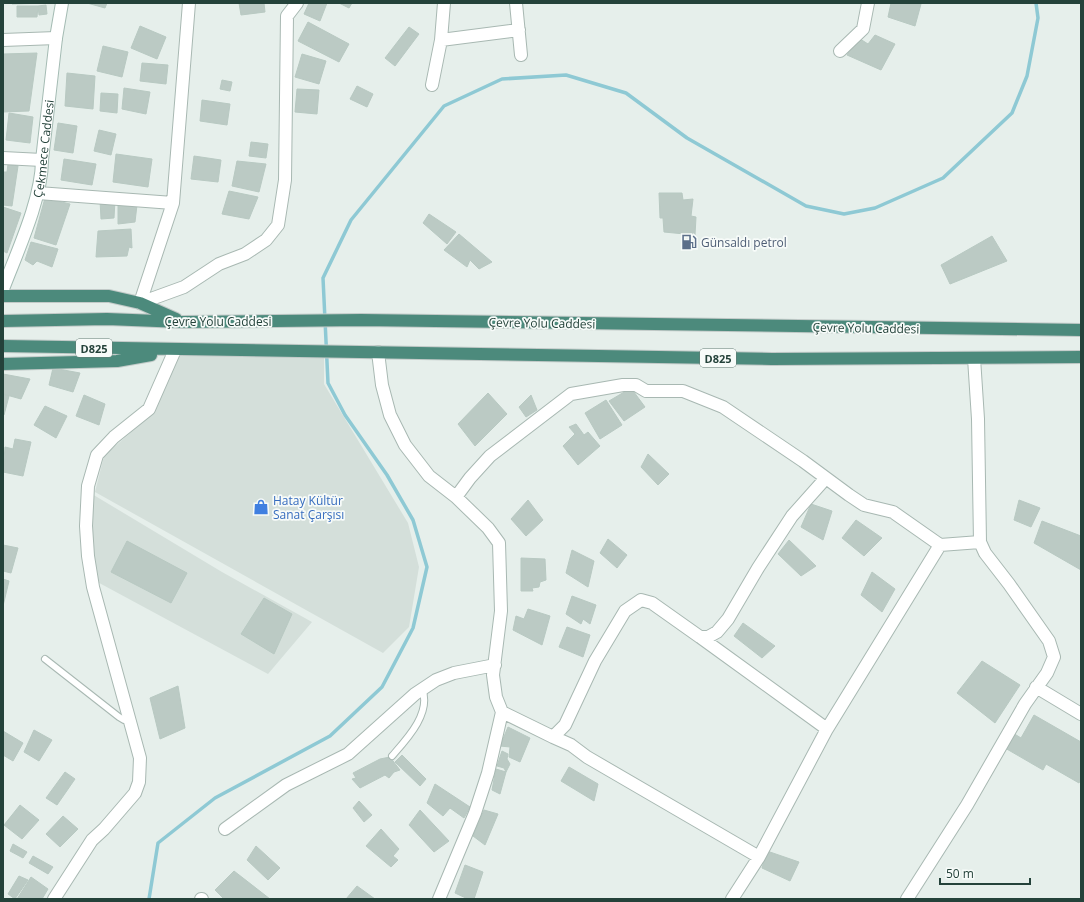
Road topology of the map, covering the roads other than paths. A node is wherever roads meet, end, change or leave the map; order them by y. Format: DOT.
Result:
graph roads {
  1 [pos="62,3"];
  2 [pos="189,3"];
  3 [pos="283,3"];
  4 [pos="297,3"];
  5 [pos="516,3"];
  6 [pos="868,3"];
  7 [pos="441,5"];
  8 [pos="287,16"];
  9 [pos="519,30"];
  10 [pos="56,38"];
  11 [pos="3,40"];
  12 [pos="441,40"];
  13 [pos="840,51"];
  14 [pos="521,55"];
  15 [pos="432,85"];
  16 [pos="3,158"];
  17 [pos="42,160"];
  18 [pos="38,193"];
  19 [pos="173,203"];
  20 [pos="3,289"];
  21 [pos="3,296"];
  22 [pos="140,303"];
  23 [pos="3,321"];
  24 [pos="182,322"];
  25 [pos="1081,330"];
  26 [pos="3,346"];
  27 [pos="180,350"];
  28 [pos="378,352"];
  29 [pos="1081,357"];
  30 [pos="974,358"];
  31 [pos="3,364"];
  32 [pos="825,479"];
  33 [pos="456,497"];
  34 [pos="980,542"];
  35 [pos="940,545"];
  36 [pos="700,637"];
  37 [pos="45,659"];
  38 [pos="496,665"];
  39 [pos="1036,687"];
  40 [pos="422,689"];
  41 [pos="502,712"];
  42 [pos="1081,714"];
  43 [pos="130,719"];
  44 [pos="827,729"];
  45 [pos="553,737"];
  46 [pos="392,756"];
  47 [pos="225,829"];
  48 [pos="759,857"];
  49 [pos="54,899"];
  50 [pos="439,899"];
  51 [pos="732,899"];
  52 [pos="907,899"];
  1 -- 10 [label="street, Çekmece Caddesi"];
  2 -- 19 [label="street"];
  3 -- 8 [label="street"];
  4 -- 8 [label="street"];
  5 -- 9 [label="street"];
  6 -- 13 [label="street"];
  7 -- 12 [label="street"];
  8 -- 22 [label="street"];
  9 -- 12 [label="street"];
  9 -- 14 [label="street"];
  10 -- 11 [label="street"];
  10 -- 17 [label="street, Çekmece Caddesi"];
  12 -- 15 [label="street"];
  16 -- 17 [label="street"];
  17 -- 18 [label="street, Çekmece Caddesi"];
  18 -- 19 [label="street"];
  18 -- 20 [label="street, Çekmece Caddesi"];
  19 -- 22 [label="street"];
  21 -- 22 [label="highway"];
  22 -- 24 [label="highway"];
  23 -- 24 [label="highway, Çevre Yolu Caddesi"];
  24 -- 25 [label="highway, Çevre Yolu Caddesi"];
  26 -- 27 [label="highway, D825"];
  27 -- 28 [label="highway, D825"];
  27 -- 31 [label="highway"];
  27 -- 43 [label="street"];
  28 -- 30 [label="highway, D825"];
  28 -- 33 [label="street"];
  29 -- 30 [label="highway, D825"];
  30 -- 34 [label="street"];
  32 -- 33 [label="street"];
  32 -- 35 [label="street"];
  32 -- 36 [label="street"];
  33 -- 38 [label="street"];
  34 -- 35 [label="street"];
  34 -- 39 [label="street"];
  35 -- 44 [label="street"];
  36 -- 44 [label="street"];
  36 -- 45 [label="street"];
  37 -- 43 [label="lane"];
  38 -- 40 [label="street"];
  38 -- 41 [label="street"];
  39 -- 42 [label="street"];
  39 -- 52 [label="street"];
  40 -- 46 [label="lane"];
  40 -- 47 [label="street"];
  41 -- 45 [label="street"];
  41 -- 50 [label="street"];
  43 -- 49 [label="street"];
  44 -- 48 [label="street"];
  45 -- 48 [label="street"];
  48 -- 51 [label="street"];
}
